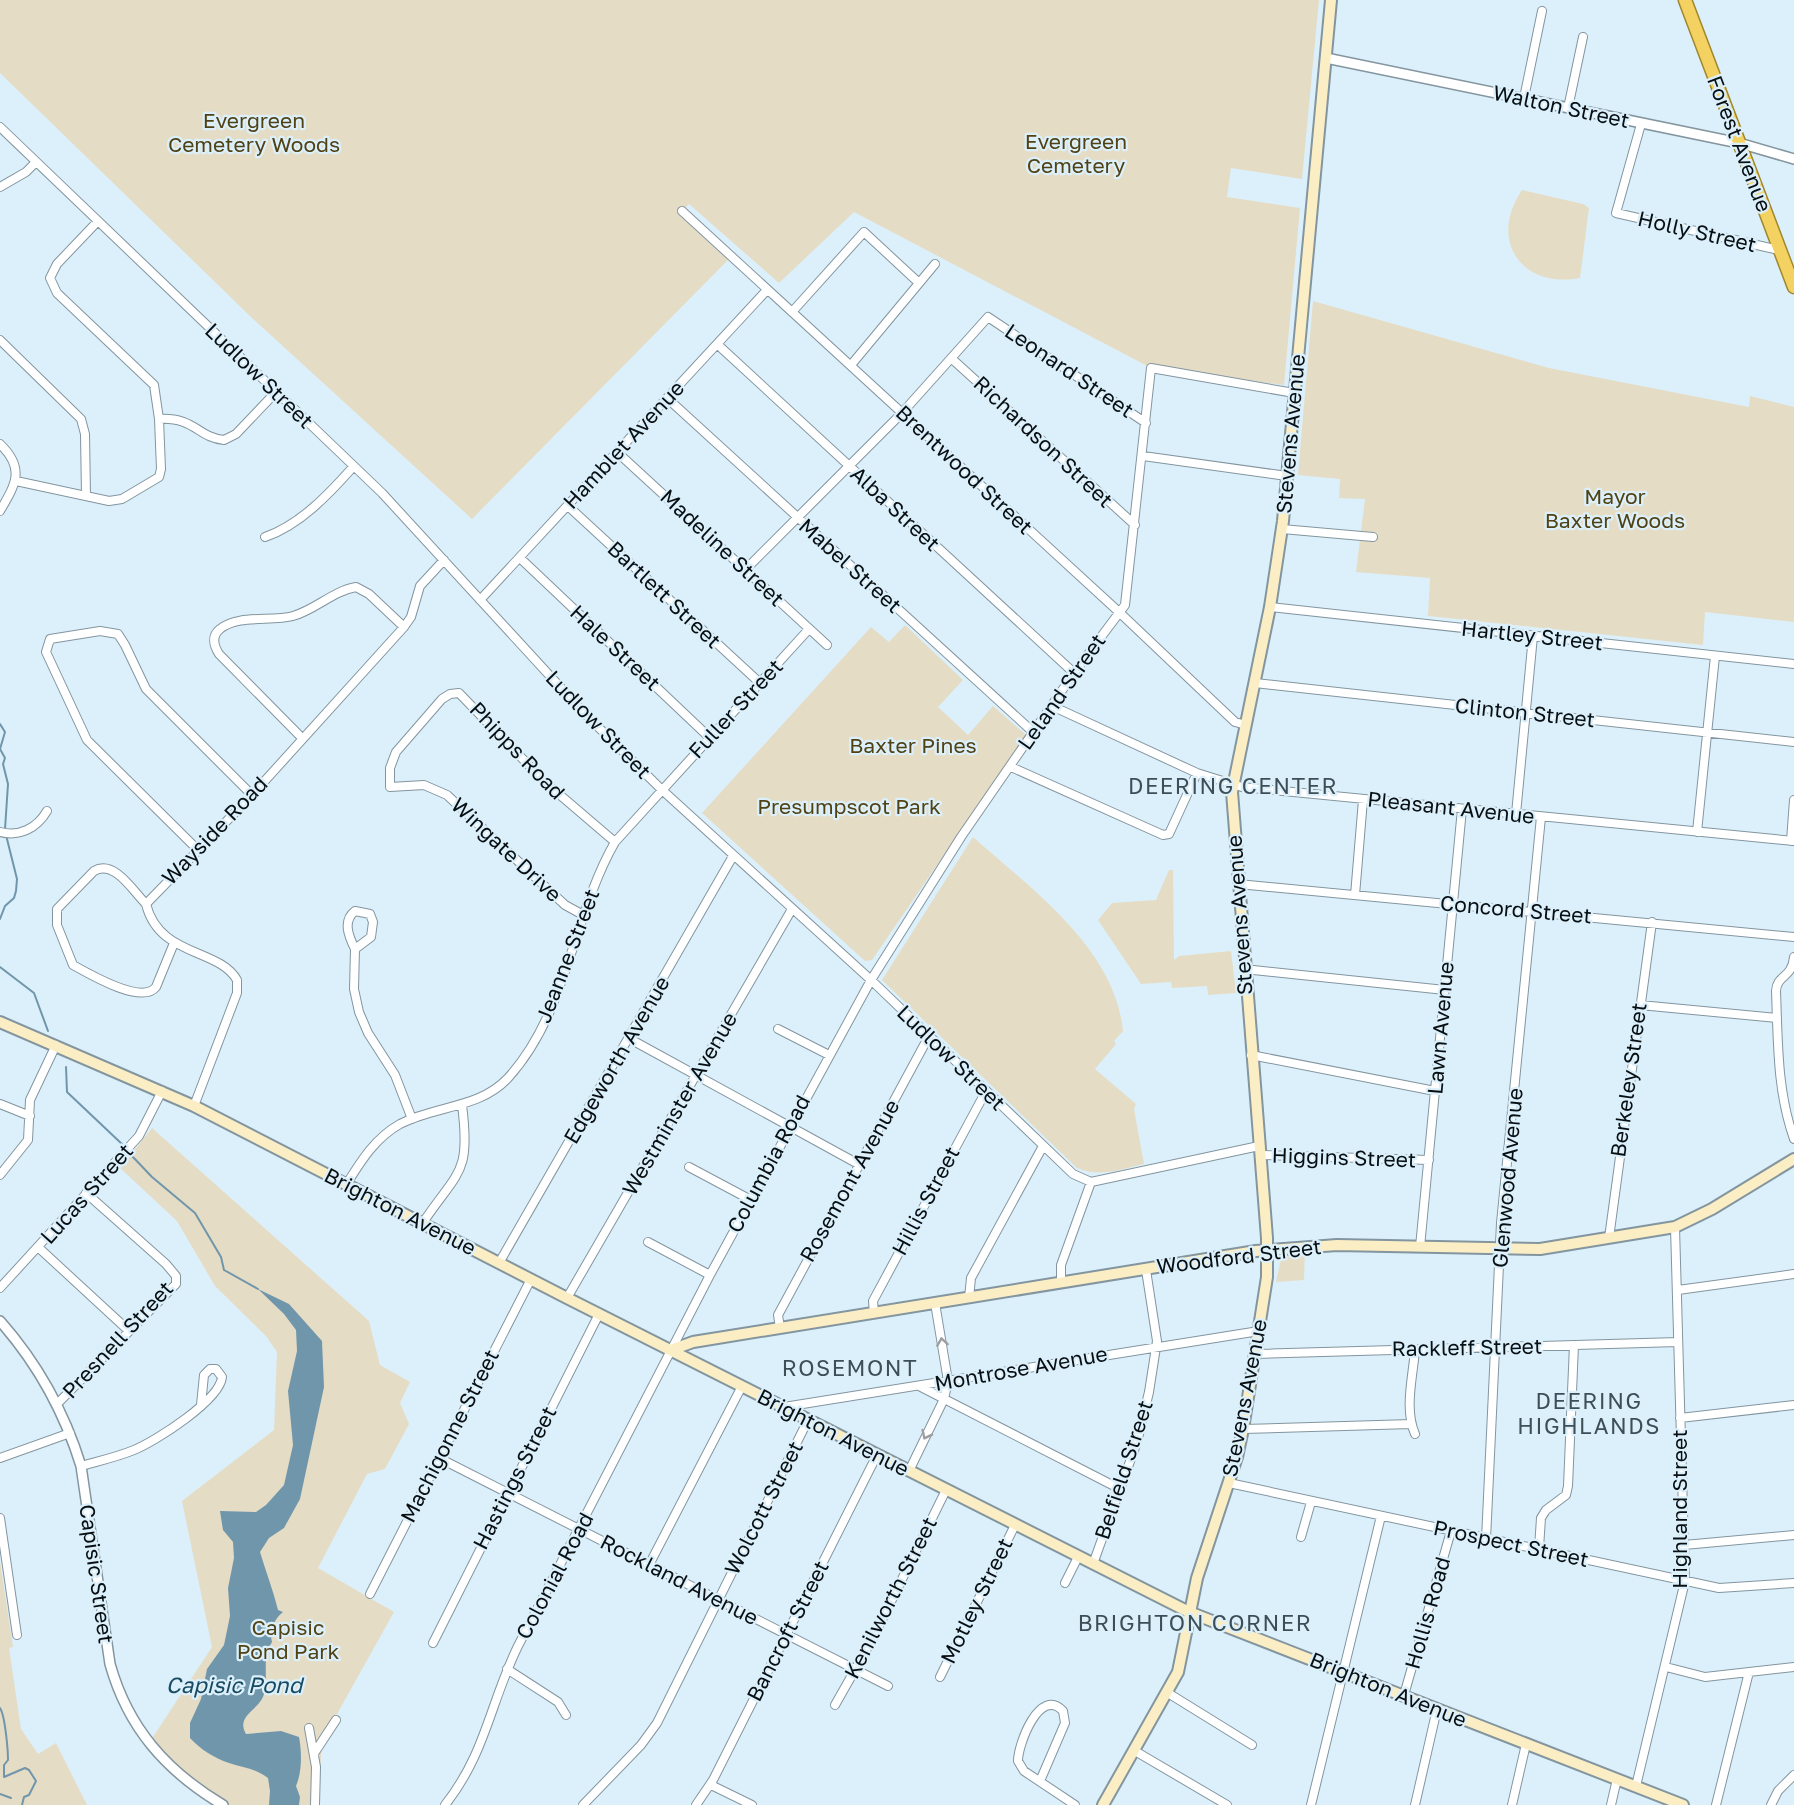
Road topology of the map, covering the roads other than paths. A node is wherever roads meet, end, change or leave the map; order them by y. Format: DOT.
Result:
graph roads {
  1 [pos="1331,0"];
  2 [pos="1685,0"];
  3 [pos="1542,11"];
  4 [pos="1583,37"];
  5 [pos="1326,58"];
  6 [pos="1524,98"];
  7 [pos="1568,108"];
  8 [pos="1641,124"];
  9 [pos="0,127"];
  10 [pos="1738,143"];
  11 [pos="1794,159"];
  12 [pos="36,162"];
  13 [pos="0,187"];
  14 [pos="682,211"];
  15 [pos="97,222"];
  16 [pos="1779,250"];
  17 [pos="935,264"];
  18 [pos="919,284"];
  19 [pos="1794,287"];
  20 [pos="767,290"];
  21 [pos="792,312"];
  22 [pos="0,340"];
  23 [pos="717,344"];
  24 [pos="951,358"];
  25 [pos="851,365"];
  26 [pos="276,392"];
  27 [pos="1294,393"];
  28 [pos="668,398"];
  29 [pos="902,413"];
  30 [pos="159,419"];
  31 [pos="1146,423"];
  32 [pos="0,444"];
  33 [pos="617,452"];
  34 [pos="1143,456"];
  35 [pos="848,466"];
  36 [pos="353,467"];
  37 [pos="1287,476"];
  38 [pos="16,481"];
  39 [pos="86,496"];
  40 [pos="568,506"];
  41 [pos="0,512"];
  42 [pos="798,518"];
  43 [pos="1135,525"];
  44 [pos="1282,529"];
  45 [pos="265,537"];
  46 [pos="1373,537"];
  47 [pos="520,558"];
  48 [pos="444,560"];
  49 [pos="746,569"];
  50 [pos="480,600"];
  51 [pos="1270,607"];
  52 [pos="1119,612"];
  53 [pos="404,627"];
  54 [pos="809,629"];
  55 [pos="1533,636"];
  56 [pos="827,645"];
  57 [pos="1715,656"];
  58 [pos="1794,664"];
  59 [pos="1074,674"];
  60 [pos="1255,683"];
  61 [pos="759,684"];
  62 [pos="1052,706"];
  63 [pos="1527,713"];
  64 [pos="1246,725"];
  65 [pos="1033,732"];
  66 [pos="1707,733"];
  67 [pos="302,738"];
  68 [pos="710,738"];
  69 [pos="1794,742"];
  70 [pos="1011,767"];
  71 [pos="1197,773"];
  72 [pos="1232,785"];
  73 [pos="390,786"];
  74 [pos="661,789"];
  75 [pos="252,795"];
  76 [pos="1363,800"];
  77 [pos="1794,800"];
  78 [pos="1462,809"];
  79 [pos="47,811"];
  80 [pos="1516,814"];
  81 [pos="1541,817"];
  82 [pos="0,832"];
  83 [pos="1697,832"];
  84 [pos="1792,841"];
  85 [pos="615,842"];
  86 [pos="198,850"];
  87 [pos="733,856"];
  88 [pos="1238,884"];
  89 [pos="1355,895"];
  90 [pos="146,903"];
  91 [pos="1453,904"];
  92 [pos="792,909"];
  93 [pos="1533,912"];
  94 [pos="585,916"];
  95 [pos="1652,922"];
  96 [pos="1794,937"];
  97 [pos="174,943"];
  98 [pos="355,949"];
  99 [pos="1794,957"];
  100 [pos="1244,969"];
  101 [pos="871,980"];
  102 [pos="1445,990"];
  103 [pos="1640,1005"];
  104 [pos="1777,1018"];
  105 [pos="0,1022"];
  106 [pos="778,1029"];
  107 [pos="929,1036"];
  108 [pos="630,1039"];
  109 [pos="56,1045"];
  110 [pos="829,1055"];
  111 [pos="1251,1055"];
  112 [pos="697,1075"];
  113 [pos="162,1091"];
  114 [pos="986,1091"];
  115 [pos="1435,1091"];
  116 [pos="0,1104"];
  117 [pos="462,1105"];
  118 [pos="194,1106"];
  119 [pos="30,1116"];
  120 [pos="412,1119"];
  121 [pos="789,1126"];
  122 [pos="1794,1139"];
  123 [pos="1043,1146"];
  124 [pos="1259,1151"];
  125 [pos="1794,1159"];
  126 [pos="1429,1160"];
  127 [pos="860,1165"];
  128 [pos="689,1167"];
  129 [pos="0,1175"];
  130 [pos="1091,1182"];
  131 [pos="346,1185"];
  132 [pos="86,1193"];
  133 [pos="751,1200"];
  134 [pos="422,1224"];
  135 [pos="1675,1227"];
  136 [pos="1609,1238"];
  137 [pos="648,1242"];
  138 [pos="1420,1247"];
  139 [pos="39,1248"];
  140 [pos="1500,1249"];
  141 [pos="1267,1250"];
  142 [pos="499,1263"];
  143 [pos="1146,1270"];
  144 [pos="1794,1274"];
  145 [pos="710,1275"];
  146 [pos="531,1279"];
  147 [pos="1061,1283"];
  148 [pos="0,1288"];
  149 [pos="1678,1290"];
  150 [pos="567,1298"];
  151 [pos="969,1298"];
  152 [pos="935,1303"];
  153 [pos="874,1313"];
  154 [pos="599,1314"];
  155 [pos="0,1321"];
  156 [pos="780,1328"];
  157 [pos="129,1331"];
  158 [pos="1259,1331"];
  159 [pos="1678,1342"];
  160 [pos="1157,1346"];
  161 [pos="1574,1346"];
  162 [pos="1497,1348"];
  163 [pos="671,1350"];
  164 [pos="1415,1350"];
  165 [pos="1256,1354"];
  166 [pos="948,1381"];
  167 [pos="742,1386"];
  168 [pos="920,1386"];
  169 [pos="944,1399"];
  170 [pos="58,1402"];
  171 [pos="201,1405"];
  172 [pos="1794,1405"];
  173 [pos="783,1407"];
  174 [pos="1680,1418"];
  175 [pos="808,1420"];
  176 [pos="1411,1424"];
  177 [pos="1243,1429"];
  178 [pos="70,1433"];
  179 [pos="1415,1434"];
  180 [pos="877,1455"];
  181 [pos="0,1458"];
  182 [pos="439,1458"];
  183 [pos="81,1466"];
  184 [pos="909,1471"];
  185 [pos="1229,1483"];
  186 [pos="1120,1489"];
  187 [pos="946,1490"];
  188 [pos="507,1493"];
  189 [pos="1311,1502"];
  190 [pos="1381,1516"];
  191 [pos="0,1518"];
  192 [pos="1015,1525"];
  193 [pos="579,1530"];
  194 [pos="1451,1531"];
  195 [pos="1794,1535"];
  196 [pos="1301,1537"];
  197 [pos="1486,1539"];
  198 [pos="1684,1545"];
  199 [pos="1539,1548"];
  200 [pos="1078,1557"];
  201 [pos="1093,1564"];
  202 [pos="649,1565"];
  203 [pos="1685,1581"];
  204 [pos="1065,1583"];
  205 [pos="1794,1583"];
  206 [pos="370,1594"];
  207 [pos="718,1600"];
  208 [pos="1189,1612"];
  209 [pos="17,1635"];
  210 [pos="786,1635"];
  211 [pos="433,1643"];
  212 [pos="1666,1667"];
  213 [pos="1794,1667"];
  214 [pos="507,1669"];
  215 [pos="856,1670"];
  216 [pos="1341,1671"];
  217 [pos="1749,1672"];
  218 [pos="940,1677"];
  219 [pos="888,1686"];
  220 [pos="1168,1693"];
  221 [pos="1404,1695"];
  222 [pos="835,1705"];
  223 [pos="1437,1709"];
  224 [pos="566,1715"];
  225 [pos="336,1720"];
  226 [pos="309,1728"];
  227 [pos="1526,1744"];
  228 [pos="1252,1745"];
  229 [pos="1135,1751"];
  230 [pos="315,1752"];
  231 [pos="1794,1775"];
  232 [pos="1617,1779"];
  233 [pos="1040,1781"];
  234 [pos="711,1785"];
  235 [pos="1636,1786"];
  236 [pos="223,1805"];
  237 [pos="315,1805"];
  238 [pos="445,1805"];
  239 [pos="583,1805"];
  240 [pos="696,1805"];
  241 [pos="752,1805"];
  242 [pos="1075,1805"];
  243 [pos="1103,1805"];
  244 [pos="1227,1805"];
  245 [pos="1311,1805"];
  246 [pos="1415,1805"];
  247 [pos="1512,1805"];
  248 [pos="1611,1805"];
  249 [pos="1683,1805"];
  250 [pos="1716,1805"];
  251 [pos="1771,1805"];
  1 -- 5 [label="main road, Stevens Avenue"];
  2 -- 10 [label="highway, Forest Avenue"];
  3 -- 6 [label="street"];
  4 -- 7 [label="street"];
  5 -- 6 [label="street, Walton Street"];
  5 -- 27 [label="main road, Stevens Avenue"];
  6 -- 7 [label="street, Walton Street"];
  7 -- 8 [label="street, Walton Street"];
  8 -- 10 [label="street, Walton Street"];
  8 -- 16 [label="street, Holly Street"];
  9 -- 12 [label="street, Ludlow Street"];
  10 -- 11 [label="street, Walton Street"];
  10 -- 16 [label="highway, Forest Avenue"];
  12 -- 13 [label="street"];
  12 -- 15 [label="street, Ludlow Street"];
  14 -- 20 [label="street, Brentwood Street"];
  15 -- 26 [label="street, Ludlow Street"];
  15 -- 30 [label="street"];
  16 -- 19 [label="highway, Forest Avenue"];
  17 -- 18 [label="street"];
  18 -- 21 [label="street"];
  18 -- 25 [label="street"];
  20 -- 21 [label="street, Brentwood Street"];
  20 -- 23 [label="street, Hamblet Avenue"];
  21 -- 25 [label="street, Brentwood Street"];
  22 -- 39 [label="street"];
  23 -- 28 [label="street, Hamblet Avenue"];
  23 -- 35 [label="street, Alba Street"];
  24 -- 29 [label="street"];
  24 -- 31 [label="street, Leonard Street"];
  24 -- 43 [label="street, Richardson Street"];
  25 -- 29 [label="street, Brentwood Street"];
  26 -- 30 [label="street"];
  26 -- 36 [label="street, Ludlow Street"];
  27 -- 31 [label="street, Leland Street"];
  27 -- 37 [label="main road, Stevens Avenue"];
  28 -- 33 [label="street, Hamblet Avenue"];
  28 -- 42 [label="street, Mabel Street"];
  29 -- 35 [label="street"];
  29 -- 52 [label="street, Brentwood Street"];
  30 -- 39 [label="street"];
  31 -- 34 [label="street, Leland Street"];
  32 -- 38 [label="street"];
  33 -- 40 [label="street, Hamblet Avenue"];
  33 -- 49 [label="street, Madeline Street"];
  34 -- 37 [label="street"];
  34 -- 43 [label="street, Leland Street"];
  35 -- 42 [label="street"];
  35 -- 59 [label="street, Alba Street"];
  36 -- 45 [label="street"];
  36 -- 48 [label="street, Ludlow Street"];
  37 -- 44 [label="main road, Stevens Avenue"];
  38 -- 39 [label="street"];
  38 -- 41 [label="street"];
  40 -- 47 [label="street, Hamblet Avenue"];
  40 -- 61 [label="street, Bartlett Street"];
  42 -- 49 [label="street"];
  42 -- 65 [label="street, Mabel Street"];
  43 -- 52 [label="street, Leland Street"];
  44 -- 46 [label="street"];
  44 -- 51 [label="main road, Stevens Avenue"];
  47 -- 50 [label="street, Hamblet Avenue"];
  47 -- 68 [label="street, Hale Street"];
  48 -- 50 [label="street, Ludlow Street"];
  48 -- 53 [label="street, Wayside Road"];
  49 -- 54 [label="street, Madeline Street"];
  50 -- 74 [label="street, Ludlow Street"];
  51 -- 55 [label="street, Hartley Street"];
  51 -- 60 [label="main road, Stevens Avenue"];
  52 -- 59 [label="street, Leland Street"];
  52 -- 64 [label="street, Brentwood Street"];
  53 -- 67 [label="street, Wayside Road"];
  53 -- 67 [label="street"];
  54 -- 56 [label="street, Madeline Street"];
  54 -- 61 [label="street, Fuller Street"];
  55 -- 57 [label="street, Hartley Street"];
  55 -- 63 [label="street"];
  57 -- 58 [label="street, Hartley Street"];
  57 -- 66 [label="street"];
  59 -- 62 [label="street, Leland Street"];
  60 -- 63 [label="street, Clinton Street"];
  60 -- 64 [label="main road, Stevens Avenue"];
  61 -- 68 [label="street, Fuller Street"];
  62 -- 65 [label="street, Leland Street"];
  62 -- 71 [label="street, Pleasant Avenue"];
  63 -- 66 [label="street, Clinton Street"];
  63 -- 80 [label="street"];
  64 -- 72 [label="main road, Stevens Avenue"];
  65 -- 70 [label="street, Leland Street"];
  66 -- 69 [label="street, Clinton Street"];
  66 -- 83 [label="street"];
  67 -- 75 [label="street, Wayside Road"];
  68 -- 74 [label="street, Fuller Street"];
  70 -- 71 [label="street"];
  70 -- 101 [label="street, Leland Street"];
  71 -- 72 [label="street, Pleasant Avenue"];
  72 -- 76 [label="street, Pleasant Avenue"];
  72 -- 88 [label="main road, Stevens Avenue"];
  73 -- 85 [label="street, Phipps Road"];
  73 -- 94 [label="street, Wingate Drive"];
  74 -- 85 [label="street, Jeanne Street"];
  74 -- 87 [label="street, Ludlow Street"];
  75 -- 86 [label="street, Wayside Road"];
  75 -- 86 [label="street"];
  76 -- 78 [label="street, Pleasant Avenue"];
  76 -- 89 [label="street"];
  77 -- 84 [label="street"];
  78 -- 80 [label="street, Pleasant Avenue"];
  78 -- 91 [label="street, Lawn Avenue"];
  79 -- 82 [label="street"];
  80 -- 81 [label="street, Pleasant Avenue"];
  81 -- 83 [label="street, Pleasant Avenue"];
  81 -- 93 [label="street, Glenwood Avenue"];
  83 -- 84 [label="street, Pleasant Avenue"];
  85 -- 94 [label="street, Jeanne Street"];
  86 -- 90 [label="street, Wayside Road"];
  87 -- 92 [label="street, Ludlow Street"];
  87 -- 108 [label="street, Edgeworth Avenue"];
  88 -- 89 [label="street, Concord Street"];
  88 -- 100 [label="main road, Stevens Avenue"];
  89 -- 91 [label="street, Concord Street"];
  90 -- 97 [label="street, Wayside Road"];
  90 -- 97 [label="street"];
  91 -- 93 [label="street, Concord Street"];
  91 -- 102 [label="street, Lawn Avenue"];
  92 -- 101 [label="street, Ludlow Street"];
  92 -- 112 [label="street, Westminster Avenue"];
  93 -- 95 [label="street, Concord Street"];
  93 -- 140 [label="street, Glenwood Avenue"];
  94 -- 117 [label="street, Jeanne Street"];
  95 -- 96 [label="street, Concord Street"];
  95 -- 103 [label="street, Berkeley Street"];
  97 -- 118 [label="street, Wayside Road"];
  98 -- 98 [label="street"];
  98 -- 120 [label="street"];
  99 -- 104 [label="street"];
  100 -- 102 [label="street"];
  100 -- 111 [label="main road, Stevens Avenue"];
  101 -- 107 [label="street, Ludlow Street"];
  101 -- 110 [label="street, Columbia Road"];
  102 -- 115 [label="street, Lawn Avenue"];
  103 -- 104 [label="street"];
  103 -- 136 [label="street, Berkeley Street"];
  104 -- 122 [label="street"];
  105 -- 109 [label="main road, Brighton Avenue"];
  106 -- 110 [label="street"];
  107 -- 114 [label="street, Ludlow Street"];
  107 -- 127 [label="street, Rosemont Avenue"];
  108 -- 112 [label="street"];
  108 -- 142 [label="street, Edgeworth Avenue"];
  109 -- 113 [label="main road, Brighton Avenue"];
  109 -- 119 [label="street"];
  110 -- 121 [label="street, Columbia Road"];
  111 -- 115 [label="street"];
  111 -- 124 [label="main road, Stevens Avenue"];
  112 -- 121 [label="street"];
  112 -- 150 [label="street, Westminster Avenue"];
  113 -- 118 [label="main road, Brighton Avenue"];
  113 -- 132 [label="street, Lucas Street"];
  114 -- 123 [label="street, Ludlow Street"];
  114 -- 153 [label="street, Hillis Street"];
  115 -- 126 [label="street, Lawn Avenue"];
  116 -- 119 [label="street"];
  117 -- 120 [label="street, Jeanne Street"];
  117 -- 134 [label="street"];
  118 -- 131 [label="main road, Brighton Avenue"];
  119 -- 129 [label="street"];
  120 -- 131 [label="street, Jeanne Street"];
  121 -- 127 [label="street"];
  121 -- 133 [label="street, Columbia Road"];
  123 -- 130 [label="street, Ludlow Street"];
  123 -- 151 [label="street"];
  124 -- 126 [label="street, Higgins Street"];
  124 -- 130 [label="street"];
  124 -- 141 [label="main road, Stevens Avenue"];
  125 -- 135 [label="main road, Woodford Street"];
  126 -- 138 [label="street, Lawn Avenue"];
  127 -- 156 [label="street, Rosemont Avenue"];
  128 -- 133 [label="street"];
  130 -- 147 [label="street"];
  131 -- 134 [label="main road, Brighton Avenue"];
  132 -- 139 [label="street, Lucas Street"];
  132 -- 157 [label="street, Presnell Street"];
  133 -- 145 [label="street, Columbia Road"];
  134 -- 142 [label="main road, Brighton Avenue"];
  135 -- 136 [label="main road, Woodford Street"];
  135 -- 149 [label="street, Highland Street"];
  136 -- 140 [label="main road, Woodford Street"];
  137 -- 145 [label="street"];
  138 -- 140 [label="main road, Woodford Street"];
  138 -- 141 [label="main road, Woodford Street"];
  139 -- 148 [label="street, Lucas Street"];
  139 -- 157 [label="street"];
  140 -- 162 [label="street, Glenwood Avenue"];
  141 -- 143 [label="main road, Woodford Street"];
  141 -- 158 [label="main road, Stevens Avenue"];
  142 -- 146 [label="main road, Brighton Avenue"];
  143 -- 147 [label="main road, Woodford Street"];
  143 -- 160 [label="street, Belfield Street"];
  144 -- 149 [label="street"];
  145 -- 163 [label="street, Columbia Road"];
  146 -- 150 [label="main road, Brighton Avenue"];
  146 -- 182 [label="street, Machigonne Street"];
  147 -- 151 [label="main road, Woodford Street"];
  149 -- 159 [label="street, Highland Street"];
  150 -- 154 [label="main road, Brighton Avenue"];
  151 -- 152 [label="main road, Woodford Street"];
  152 -- 153 [label="main road, Woodford Street"];
  166 -- 152 [label="street, one-way"];
  153 -- 156 [label="main road, Woodford Street"];
  154 -- 163 [label="main road, Brighton Avenue"];
  154 -- 188 [label="street, Hastings Street"];
  155 -- 170 [label="street, Capisic Street"];
  156 -- 163 [label="main road, Woodford Street"];
  157 -- 170 [label="street, Presnell Street"];
  158 -- 160 [label="street, Montrose Avenue"];
  158 -- 165 [label="main road, Stevens Avenue"];
  159 -- 161 [label="street, Rackleff Street"];
  159 -- 174 [label="street, Highland Street"];
  160 -- 166 [label="street, Montrose Avenue"];
  160 -- 186 [label="street, Belfield Street"];
  161 -- 162 [label="street, Rackleff Street"];
  161 -- 199 [label="street"];
  162 -- 164 [label="street, Rackleff Street"];
  162 -- 197 [label="street, Glenwood Avenue"];
  163 -- 167 [label="main road, Brighton Avenue"];
  163 -- 193 [label="street, Colonial Road"];
  164 -- 165 [label="street, Rackleff Street"];
  164 -- 176 [label="street"];
  165 -- 177 [label="main road, Stevens Avenue"];
  166 -- 168 [label="street, Montrose Avenue"];
  166 -- 169 [label="street"];
  167 -- 173 [label="main road, Brighton Avenue"];
  167 -- 202 [label="street"];
  168 -- 169 [label="street"];
  168 -- 173 [label="street, Montrose Avenue"];
  169 -- 184 [label="street, one-way"];
  169 -- 186 [label="street"];
  170 -- 178 [label="street, Capisic Street"];
  171 -- 183 [label="street"];
  172 -- 174 [label="street"];
  173 -- 175 [label="main road, Brighton Avenue"];
  174 -- 198 [label="street, Highland Street"];
  175 -- 180 [label="main road, Brighton Avenue"];
  175 -- 207 [label="street, Wolcott Street"];
  176 -- 177 [label="street"];
  176 -- 179 [label="street"];
  177 -- 185 [label="main road, Stevens Avenue"];
  178 -- 181 [label="street"];
  178 -- 183 [label="street, Capisic Street"];
  180 -- 184 [label="main road, Brighton Avenue"];
  180 -- 210 [label="street, Bancroft Street"];
  182 -- 188 [label="street, Rockland Avenue"];
  182 -- 206 [label="street, Machigonne Street"];
  183 -- 236 [label="street, Capisic Street"];
  184 -- 187 [label="main road, Brighton Avenue"];
  185 -- 189 [label="street, Prospect Street"];
  185 -- 208 [label="main road, Stevens Avenue"];
  186 -- 201 [label="street, Belfield Street"];
  187 -- 192 [label="main road, Brighton Avenue"];
  187 -- 215 [label="street, Kenilworth Street"];
  188 -- 193 [label="street, Rockland Avenue"];
  188 -- 211 [label="street, Hastings Street"];
  189 -- 190 [label="street, Prospect Street"];
  189 -- 196 [label="street"];
  190 -- 194 [label="street, Prospect Street"];
  190 -- 216 [label="street"];
  191 -- 209 [label="street"];
  192 -- 200 [label="main road, Brighton Avenue"];
  192 -- 218 [label="street, Motley Street"];
  193 -- 202 [label="street, Rockland Avenue"];
  193 -- 214 [label="street, Colonial Road"];
  194 -- 197 [label="street, Prospect Street"];
  194 -- 221 [label="street, Hollis Road"];
  195 -- 198 [label="street"];
  197 -- 199 [label="street, Prospect Street"];
  198 -- 203 [label="street, Highland Street"];
  199 -- 203 [label="street, Prospect Street"];
  200 -- 201 [label="main road, Brighton Avenue"];
  200 -- 204 [label="street"];
  201 -- 208 [label="main road, Brighton Avenue"];
  202 -- 207 [label="street, Rockland Avenue"];
  203 -- 205 [label="street, Prospect Street"];
  203 -- 212 [label="street, Highland Street"];
  207 -- 210 [label="street, Rockland Avenue"];
  207 -- 239 [label="street, Wolcott Street"];
  208 -- 216 [label="main road, Brighton Avenue"];
  208 -- 220 [label="main road, Stevens Avenue"];
  210 -- 215 [label="street, Rockland Avenue"];
  210 -- 234 [label="street, Bancroft Street"];
  212 -- 217 [label="street"];
  212 -- 235 [label="street, Highland Street"];
  213 -- 217 [label="street"];
  214 -- 224 [label="street"];
  214 -- 238 [label="street, Colonial Road"];
  215 -- 219 [label="street, Rockland Avenue"];
  215 -- 222 [label="street, Kenilworth Street"];
  216 -- 221 [label="main road, Brighton Avenue"];
  216 -- 245 [label="street"];
  217 -- 250 [label="street"];
  220 -- 228 [label="street"];
  220 -- 229 [label="main road, Stevens Avenue"];
  221 -- 223 [label="main road, Brighton Avenue"];
  223 -- 227 [label="main road, Brighton Avenue"];
  223 -- 246 [label="street"];
  225 -- 230 [label="street"];
  226 -- 230 [label="street"];
  227 -- 232 [label="main road, Brighton Avenue"];
  227 -- 247 [label="street"];
  229 -- 243 [label="main road, Stevens Avenue"];
  229 -- 244 [label="street"];
  230 -- 237 [label="street"];
  231 -- 251 [label="street"];
  232 -- 235 [label="main road, Brighton Avenue"];
  232 -- 248 [label="street"];
  233 -- 233 [label="street"];
  233 -- 242 [label="street"];
  234 -- 240 [label="street, Bancroft Street"];
  234 -- 241 [label="street"];
  235 -- 249 [label="main road, Brighton Avenue"];
}
